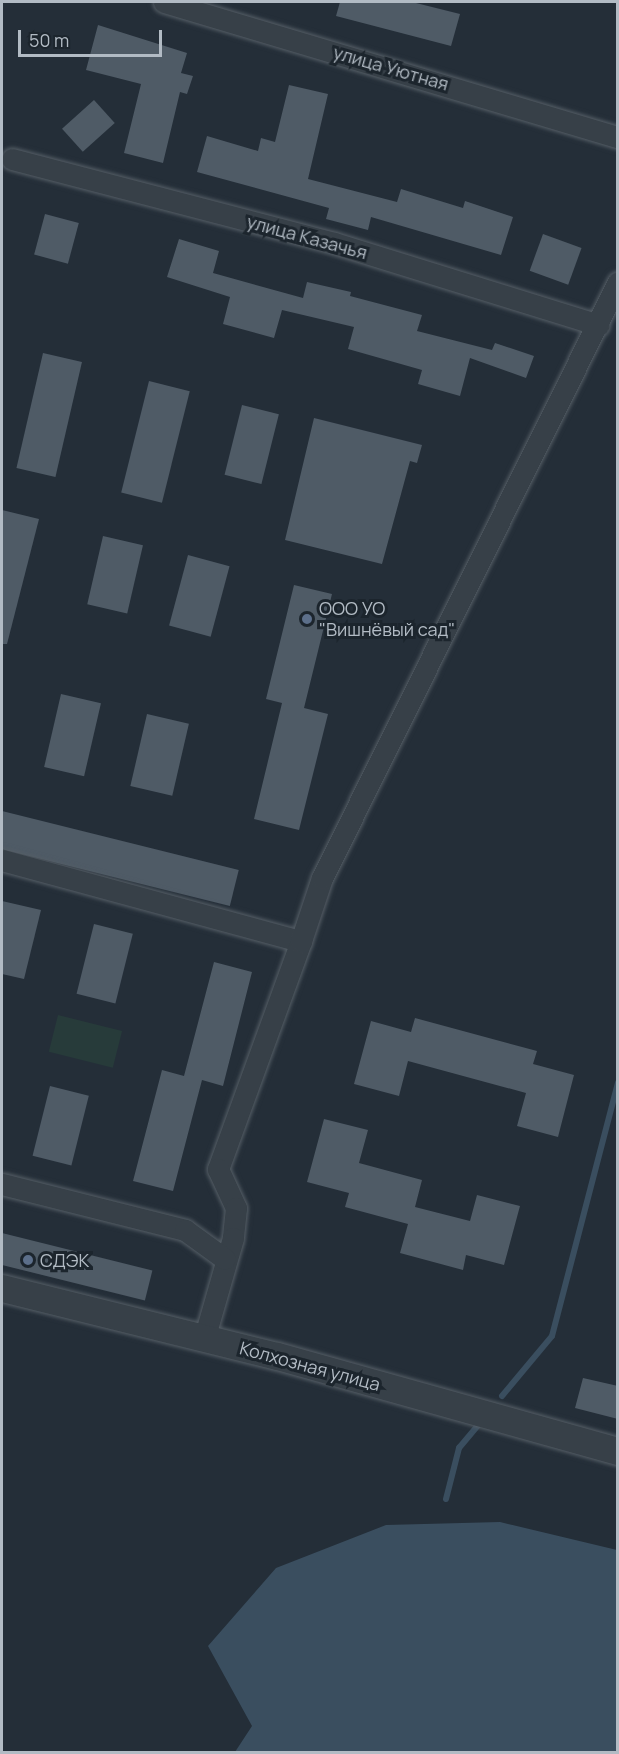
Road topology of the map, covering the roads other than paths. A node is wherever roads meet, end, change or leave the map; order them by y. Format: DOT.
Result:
graph roads {
  1 [pos="164,2"];
  2 [pos="618,137"];
  3 [pos="12,159"];
  4 [pos="618,282"];
  5 [pos="599,325"];
  6 [pos="2,860"];
  7 [pos="301,941"];
  8 [pos="2,1184"];
  9 [pos="225,1259"];
  10 [pos="2,1288"];
  11 [pos="204,1339"];
  12 [pos="618,1451"];
  1 -- 2 [label="street, улица Уютная"];
  3 -- 5 [label="street, улица Казачья"];
  4 -- 5 [label="street"];
  5 -- 7 [label="street"];
  6 -- 7 [label="street"];
  7 -- 9 [label="street"];
  8 -- 9 [label="street"];
  9 -- 11 [label="street"];
  10 -- 11 [label="street, Колхозная улица"];
  11 -- 12 [label="street, Колхозная улица"];
}
